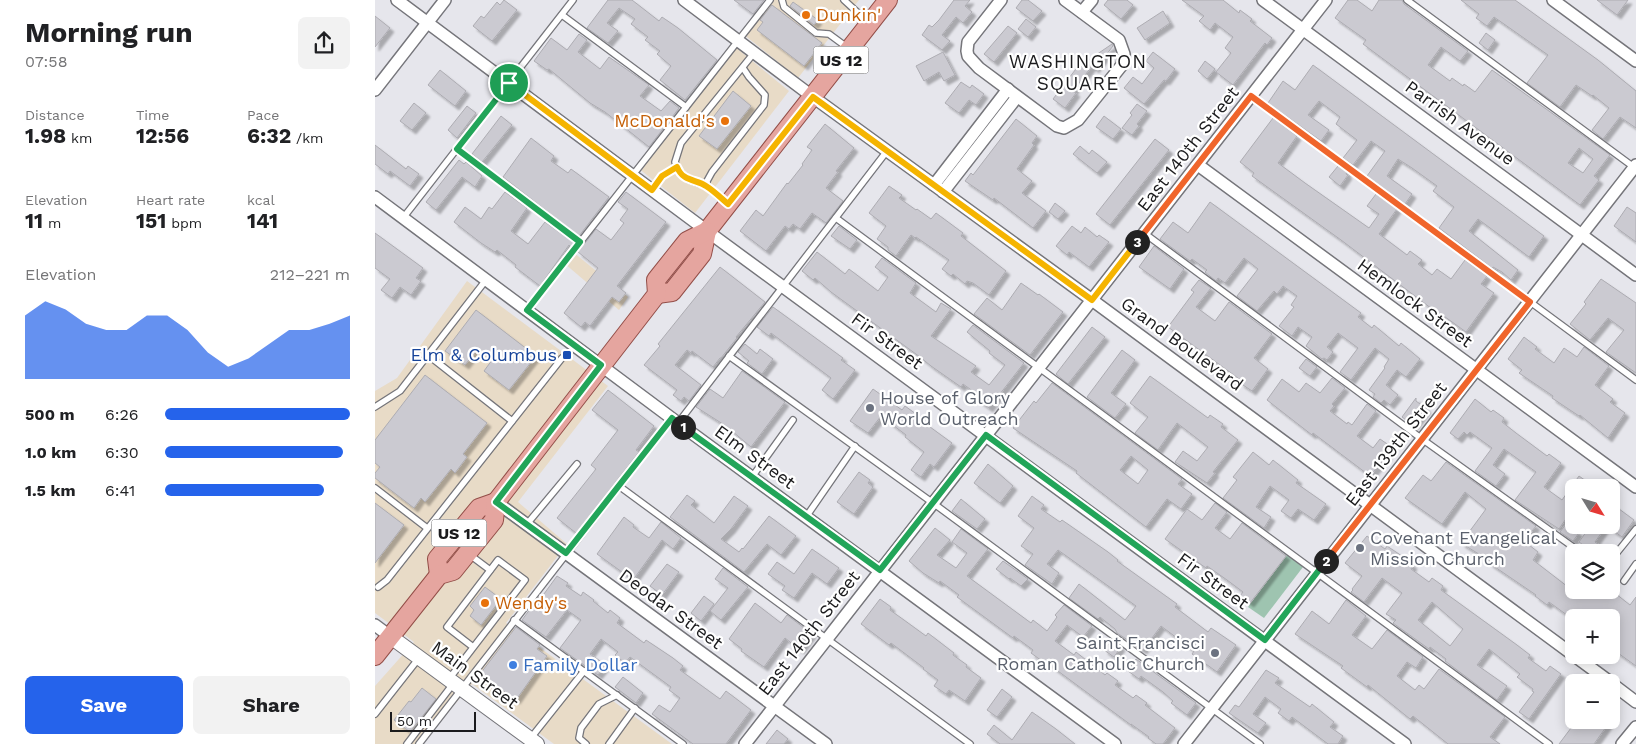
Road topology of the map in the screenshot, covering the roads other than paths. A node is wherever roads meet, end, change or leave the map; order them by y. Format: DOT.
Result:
graph roads {
  1 [pos="397,0"];
  2 [pos="445,0"];
  3 [pos="573,0"];
  4 [pos="684,0"];
  5 [pos="770,0"];
  6 [pos="782,0"];
  7 [pos="844,0"];
  8 [pos="888,0"];
  9 [pos="1001,0"];
  10 [pos="1092,0"];
  11 [pos="1263,0"];
  12 [pos="1326,0"];
  13 [pos="1407,0"];
  14 [pos="1553,0"];
  15 [pos="1071,2"];
  16 [pos="1082,12"];
  17 [pos="562,15"];
  18 [pos="427,22"];
  19 [pos="870,23"];
  20 [pos="1303,30"];
  21 [pos="738,41"];
  22 [pos="850,49"];
  23 [pos="754,53"];
  24 [pos="1636,61"];
  25 [pos="743,68"];
  26 [pos="509,83"];
  27 [pos="1008,89"];
  28 [pos="375,90"];
  29 [pos="1251,96"];
  30 [pos="813,97"];
  31 [pos="1017,97"];
  32 [pos="686,107"];
  33 [pos="457,149"];
  34 [pos="887,151"];
  35 [pos="1198,164"];
  36 [pos="677,167"];
  37 [pos="1635,167"];
  38 [pos="633,175"];
  39 [pos="707,186"];
  40 [pos="938,188"];
  41 [pos="652,190"];
  42 [pos="375,197"];
  43 [pos="728,204"];
  44 [pos="403,218"];
  45 [pos="835,218"];
  46 [pos="707,231"];
  47 [pos="1144,233"];
  48 [pos="1582,235"];
  49 [pos="580,242"];
  50 [pos="1636,275"];
  51 [pos="486,280"];
  52 [pos="783,286"];
  53 [pos="1092,300"];
  54 [pos="1530,302"];
  55 [pos="527,310"];
  56 [pos="428,355"];
  57 [pos="729,356"];
  58 [pos="562,358"];
  59 [pos="601,365"];
  60 [pos="1039,367"];
  61 [pos="1477,370"];
  62 [pos="1636,380"];
  63 [pos="375,407"];
  64 [pos="675,420"];
  65 [pos="793,420"];
  66 [pos="512,421"];
  67 [pos="986,435"];
  68 [pos="1423,439"];
  69 [pos="855,446"];
  70 [pos="577,464"];
  71 [pos="752,477"];
  72 [pos="619,486"];
  73 [pos="1636,487"];
  74 [pos="375,488"];
  75 [pos="496,502"];
  76 [pos="933,503"];
  77 [pos="1370,505"];
  78 [pos="806,516"];
  79 [pos="527,524"];
  80 [pos="427,528"];
  81 [pos="1636,529"];
  82 [pos="1569,544"];
  83 [pos="1620,549"];
  84 [pos="467,553"];
  85 [pos="566,553"];
  86 [pos="1636,564"];
  87 [pos="490,570"];
  88 [pos="880,570"];
  89 [pos="1317,573"];
  90 [pos="439,575"];
  91 [pos="1624,580"];
  92 [pos="376,587"];
  93 [pos="514,620"];
  94 [pos="375,626"];
  95 [pos="391,637"];
  96 [pos="827,639"];
  97 [pos="1265,640"];
  98 [pos="473,647"];
  99 [pos="375,656"];
  100 [pos="419,658"];
  101 [pos="584,671"];
  102 [pos="1599,674"];
  103 [pos="455,684"];
  104 [pos="1620,690"];
  105 [pos="617,695"];
  106 [pos="1636,702"];
  107 [pos="775,706"];
  108 [pos="635,708"];
  109 [pos="1211,708"];
  110 [pos="375,714"];
  111 [pos="1636,726"];
  112 [pos="534,742"];
  113 [pos="407,744"];
  114 [pos="419,744"];
  115 [pos="586,744"];
  116 [pos="609,744"];
  117 [pos="683,744"];
  118 [pos="745,744"];
  119 [pos="826,744"];
  120 [pos="971,744"];
  121 [pos="1115,744"];
  122 [pos="1184,744"];
  123 [pos="1260,744"];
  124 [pos="1405,744"];
  125 [pos="1549,744"];
  126 [pos="1622,744"];
  1 -- 18 [label="street, Fir Street"];
  2 -- 18 [label="street"];
  3 -- 17 [label="lane"];
  4 -- 21 [label="street, Grand Boulevard"];
  5 -- 21 [label="lane"];
  6 -- 22 [label="lane"];
  7 -- 19 [label="lane"];
  8 -- 19 [label="main road, US 12"];
  9 -- 27 [label="street"];
  10 -- 16 [label="street"];
  11 -- 20 [label="street, Parrish Avenue"];
  12 -- 20 [label="street, East 140th Street"];
  13 -- 37 [label="lane"];
  14 -- 24 [label="street"];
  15 -- 16 [label="street"];
  16 -- 31 [label="street"];
  17 -- 26 [label="lane"];
  17 -- 32 [label="lane"];
  18 -- 26 [label="street, Fir Street"];
  18 -- 28 [label="street"];
  19 -- 22 [label="main road, US 12"];
  20 -- 29 [label="street, East 140th Street"];
  20 -- 48 [label="street, Parrish Avenue"];
  21 -- 23 [label="street, Grand Boulevard"];
  21 -- 32 [label="lane"];
  22 -- 30 [label="main road, US 12"];
  23 -- 25 [label="lane"];
  23 -- 30 [label="street, Grand Boulevard"];
  25 -- 36 [label="lane"];
  25 -- 39 [label="lane"];
  26 -- 33 [label="lane"];
  26 -- 38 [label="street, Fir Street"];
  27 -- 31 [label="street"];
  27 -- 40 [label="street"];
  29 -- 35 [label="street, East 140th Street"];
  29 -- 54 [label="lane"];
  30 -- 34 [label="street, Grand Boulevard"];
  30 -- 43 [label="main road, US 12"];
  31 -- 40 [label="street"];
  32 -- 38 [label="lane"];
  33 -- 44 [label="lane"];
  33 -- 49 [label="lane"];
  34 -- 40 [label="street, Grand Boulevard"];
  34 -- 45 [label="lane"];
  35 -- 47 [label="street, East 140th Street"];
  35 -- 61 [label="street, Hemlock Street"];
  36 -- 39 [label="lane"];
  36 -- 41 [label="lane"];
  37 -- 48 [label="street, East 139th Street"];
  38 -- 41 [label="street, Fir Street"];
  38 -- 49 [label="lane"];
  39 -- 43 [label="lane"];
  40 -- 53 [label="street, Grand Boulevard"];
  41 -- 46 [label="street, Fir Street"];
  42 -- 44 [label="street, Elm Street"];
  43 -- 46 [label="main road, US 12"];
  44 -- 51 [label="street, Elm Street"];
  45 -- 52 [label="lane"];
  45 -- 60 [label="lane"];
  46 -- 52 [label="street, Fir Street"];
  46 -- 59 [label="main road, US 12"];
  47 -- 53 [label="street, East 140th Street"];
  47 -- 68 [label="lane"];
  48 -- 50 [label="street, Parrish Avenue"];
  48 -- 54 [label="street, East 139th Street"];
  49 -- 55 [label="lane"];
  51 -- 55 [label="street, Elm Street"];
  51 -- 56 [label="lane"];
  52 -- 57 [label="lane"];
  52 -- 67 [label="street, Fir Street"];
  53 -- 60 [label="street, East 140th Street"];
  53 -- 77 [label="street, Grand Boulevard"];
  54 -- 61 [label="street, East 139th Street"];
  54 -- 62 [label="lane"];
  55 -- 59 [label="street, Elm Street"];
  56 -- 63 [label="lane"];
  56 -- 66 [label="lane"];
  57 -- 64 [label="lane"];
  57 -- 69 [label="lane"];
  58 -- 66 [label="lane"];
  59 -- 64 [label="street, Elm Street"];
  59 -- 75 [label="main road, US 12"];
  60 -- 67 [label="street, East 140th Street"];
  60 -- 89 [label="lane"];
  61 -- 68 [label="street, East 139th Street"];
  61 -- 73 [label="street, Hemlock Street"];
  64 -- 71 [label="street, Elm Street"];
  64 -- 72 [label="lane"];
  65 -- 71 [label="lane"];
  66 -- 80 [label="lane"];
  67 -- 76 [label="street, East 140th Street"];
  67 -- 97 [label="street, Fir Street"];
  68 -- 77 [label="street, East 139th Street"];
  68 -- 82 [label="lane"];
  69 -- 76 [label="lane"];
  69 -- 78 [label="lane"];
  70 -- 79 [label="lane"];
  71 -- 78 [label="street, Elm Street"];
  72 -- 85 [label="lane"];
  72 -- 96 [label="lane"];
  74 -- 80 [label="lane"];
  75 -- 79 [label="street, Deodar Street"];
  75 -- 84 [label="main road, US 12"];
  75 -- 90 [label="main road, US 12"];
  76 -- 88 [label="street, East 140th Street"];
  76 -- 109 [label="lane"];
  77 -- 89 [label="street, East 139th Street"];
  77 -- 102 [label="street, Grand Boulevard"];
  78 -- 88 [label="street, Elm Street"];
  79 -- 85 [label="street, Deodar Street"];
  80 -- 92 [label="lane"];
  81 -- 83 [label="lane"];
  84 -- 87 [label="lane"];
  84 -- 90 [label="main road, US 12"];
  85 -- 93 [label="lane"];
  85 -- 107 [label="street, Deodar Street"];
  86 -- 91 [label="lane"];
  87 -- 98 [label="lane"];
  87 -- 98 [label="lane"];
  88 -- 96 [label="street, East 140th Street"];
  88 -- 121 [label="street, Elm Street"];
  89 -- 97 [label="street, East 139th Street"];
  89 -- 125 [label="lane"];
  90 -- 95 [label="main road, US 12"];
  93 -- 101 [label="lane"];
  93 -- 103 [label="lane"];
  94 -- 95 [label="street"];
  95 -- 99 [label="main road, US 12"];
  95 -- 100 [label="street, Main Street"];
  96 -- 107 [label="street, East 140th Street"];
  96 -- 120 [label="lane"];
  97 -- 109 [label="street, East 139th Street"];
  97 -- 124 [label="street, Fir Street"];
  98 -- 103 [label="lane"];
  100 -- 103 [label="street, Main Street"];
  100 -- 110 [label="lane"];
  101 -- 105 [label="lane"];
  101 -- 112 [label="lane"];
  103 -- 112 [label="street, Main Street"];
  103 -- 113 [label="lane"];
  103 -- 114 [label="lane"];
  104 -- 106 [label="street, Grand Boulevard"];
  105 -- 108 [label="lane"];
  105 -- 115 [label="lane"];
  107 -- 118 [label="street, East 140th Street"];
  107 -- 119 [label="street, Deodar Street"];
  108 -- 116 [label="lane"];
  108 -- 117 [label="lane"];
  109 -- 122 [label="street, East 139th Street"];
  109 -- 123 [label="lane"];
  111 -- 126 [label="street"];
}
